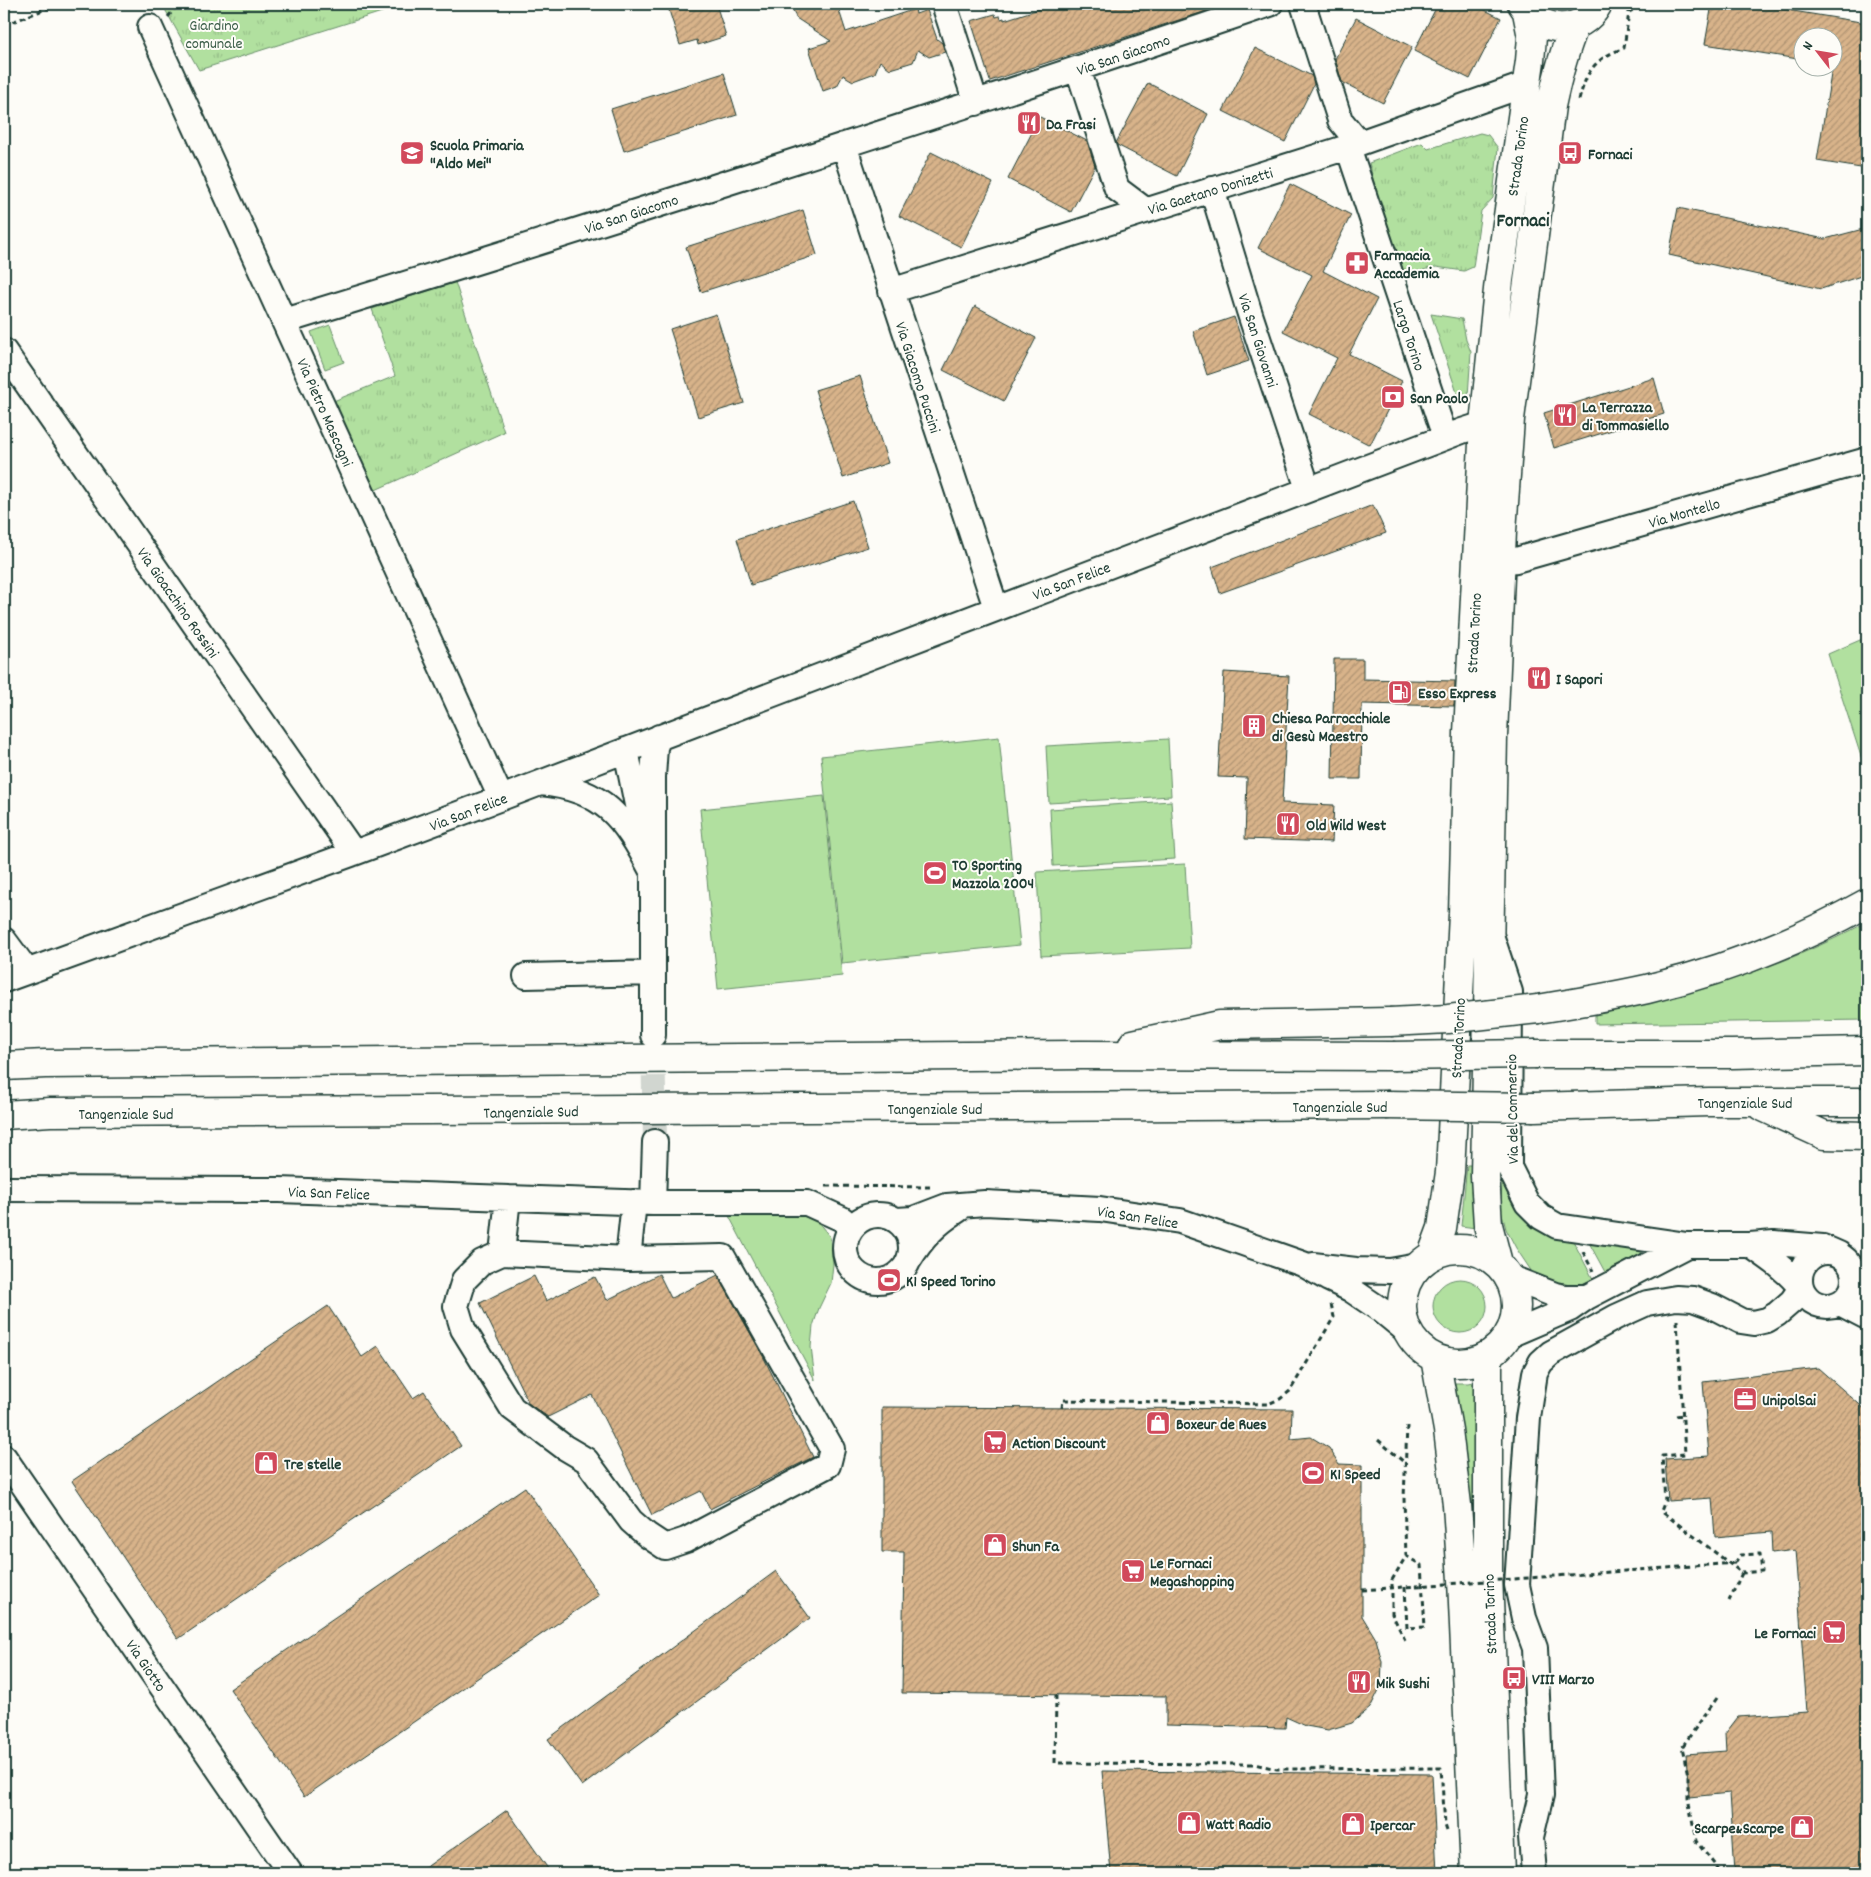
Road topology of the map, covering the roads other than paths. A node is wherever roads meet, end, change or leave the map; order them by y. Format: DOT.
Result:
graph roads {
  1 [pos="944,4"];
  2 [pos="1270,4"];
  3 [pos="1303,4"];
  4 [pos="1525,8"];
  5 [pos="1595,10"];
  6 [pos="150,27"];
  7 [pos="1078,69"];
  8 [pos="1527,84"];
  9 [pos="976,103"];
  10 [pos="844,145"];
  11 [pos="1354,145"];
  12 [pos="1212,189"];
  13 [pos="1145,210"];
  14 [pos="891,291"];
  15 [pos="285,321"];
  16 [pos="4,351"];
  17 [pos="1484,424"];
  18 [pos="1445,437"];
  19 [pos="1867,460"];
  20 [pos="1308,489"];
  21 [pos="1500,562"];
  22 [pos="996,608"];
  23 [pos="659,737"];
  24 [pos="626,750"];
  25 [pos="541,782"];
  26 [pos="501,798"];
  27 [pos="354,854"];
  28 [pos="652,873"];
  29 [pos="1867,903"];
  30 [pos="1490,934"];
  31 [pos="4,940"];
  32 [pos="27,971"];
  33 [pos="653,973"];
  34 [pos="526,976"];
  35 [pos="4,980"];
  36 [pos="653,1035"];
  37 [pos="1862,1051"];
  38 [pos="1082,1055"];
  39 [pos="4,1066"];
  40 [pos="1753,1102"];
  41 [pos="1864,1102"];
  42 [pos="4,1115"];
  43 [pos="1866,1136"];
  44 [pos="655,1142"];
  45 [pos="4,1189"];
  46 [pos="508,1198"];
  47 [pos="644,1202"];
  48 [pos="967,1205"];
  49 [pos="897,1220"];
  50 [pos="852,1228"];
  51 [pos="1687,1245"];
  52 [pos="1750,1246"];
  53 [pos="502,1253"];
  54 [pos="628,1259"];
  55 [pos="910,1260"];
  56 [pos="1845,1260"];
  57 [pos="1425,1261"];
  58 [pos="1303,1264"];
  59 [pos="1504,1270"];
  60 [pos="1867,1286"];
  61 [pos="1801,1288"];
  62 [pos="1594,1293"];
  63 [pos="1840,1303"];
  64 [pos="1867,1317"];
  65 [pos="1409,1333"];
  66 [pos="1507,1336"];
  67 [pos="1488,1355"];
  68 [pos="1435,1358"];
  69 [pos="4,1457"];
  70 [pos="290,1873"];
  71 [pos="1475,1873"];
  72 [pos="1500,1873"];
  73 [pos="1534,1873"];
  1 -- 9 [label="street"];
  2 -- 7 [label="street, Via San Giacomo"];
  3 -- 11 [label="street"];
  4 -- 5 [label="main road"];
  4 -- 8 [label="main road, Strada Torino"];
  5 -- 21 [label="main road, Strada Torino"];
  6 -- 15 [label="street, Via Pietro Mascagni"];
  7 -- 9 [label="street, Via San Giacomo"];
  7 -- 13 [label="street"];
  8 -- 11 [label="street, Via Gaetano Donizetti"];
  8 -- 17 [label="main road, Strada Torino"];
  9 -- 10 [label="street, Via San Giacomo"];
  10 -- 14 [label="street, Via Giacomo Puccini"];
  10 -- 15 [label="street, Via San Giacomo"];
  11 -- 12 [label="street, Via Gaetano Donizetti"];
  11 -- 18 [label="street, Largo Torino"];
  12 -- 13 [label="street, Via Gaetano Donizetti"];
  12 -- 20 [label="street, Via San Giovanni"];
  13 -- 14 [label="street, Via Gaetano Donizetti"];
  14 -- 22 [label="street, Via Giacomo Puccini"];
  15 -- 26 [label="street, Via Pietro Mascagni"];
  16 -- 27 [label="street, Via Gioacchino Rossini"];
  17 -- 18 [label="street, Via San Felice"];
  17 -- 57 [label="main road, Strada Torino"];
  18 -- 20 [label="street, Via San Felice"];
  19 -- 21 [label="street, Via Montello"];
  20 -- 22 [label="street, Via San Felice"];
  21 -- 30 [label="main road, Strada Torino"];
  22 -- 23 [label="street, Via San Felice"];
  23 -- 24 [label="street, Via San Felice"];
  23 -- 28 [label="street"];
  24 -- 25 [label="street, Via San Felice"];
  24 -- 28 [label="street"];
  25 -- 26 [label="street, Via San Felice"];
  25 -- 28 [label="street"];
  26 -- 27 [label="street, Via San Felice"];
  27 -- 32 [label="street, Via San Felice"];
  28 -- 33 [label="street"];
  29 -- 38 [label="main road, bridge"];
  30 -- 51 [label="street, Via del Commercio"];
  30 -- 59 [label="main road, Strada Torino"];
  31 -- 32 [label="street"];
  32 -- 35 [label="street, Via San Felice"];
  33 -- 34 [label="street"];
  33 -- 36 [label="street"];
  37 -- 38 [label="main road, bridge"];
  38 -- 39 [label="main road"];
  40 -- 41 [label="main road, Tangenziale Sud"];
  40 -- 42 [label="main road, Tangenziale Sud, bridge"];
  40 -- 43 [label="main road"];
  44 -- 47 [label="street"];
  45 -- 46 [label="street, Via San Felice"];
  46 -- 47 [label="street, Via San Felice"];
  46 -- 53 [label="street"];
  47 -- 50 [label="street, Via San Felice"];
  47 -- 54 [label="street"];
  48 -- 49 [label="street, Via San Felice"];
  48 -- 55 [label="street, Via San Felice"];
  48 -- 58 [label="street, Via San Felice"];
  49 -- 50 [label="street, Via San Felice"];
  49 -- 55 [label="street"];
  50 -- 55 [label="street, Via San Felice"];
  51 -- 52 [label="street, Via del Commercio"];
  51 -- 62 [label="street, Via del Commercio"];
  52 -- 56 [label="street, Via del Commercio"];
  52 -- 61 [label="street"];
  53 -- 54 [label="street"];
  53 -- 54 [label="street"];
  56 -- 60 [label="street"];
  56 -- 61 [label="street"];
  56 -- 63 [label="street"];
  57 -- 58 [label="street, Via San Felice"];
  57 -- 59 [label="main road"];
  57 -- 65 [label="main road"];
  58 -- 65 [label="street, Via San Felice"];
  59 -- 62 [label="street, Via del Commercio"];
  59 -- 66 [label="main road"];
  61 -- 63 [label="street"];
  61 -- 73 [label="street"];
  62 -- 66 [label="street, Via del Commercio"];
  63 -- 64 [label="street"];
  65 -- 68 [label="main road"];
  66 -- 67 [label="main road"];
  67 -- 68 [label="main road"];
  67 -- 72 [label="main road, Strada Torino"];
  68 -- 71 [label="main road, Strada Torino"];
  69 -- 70 [label="street, Via Giotto"];
}
